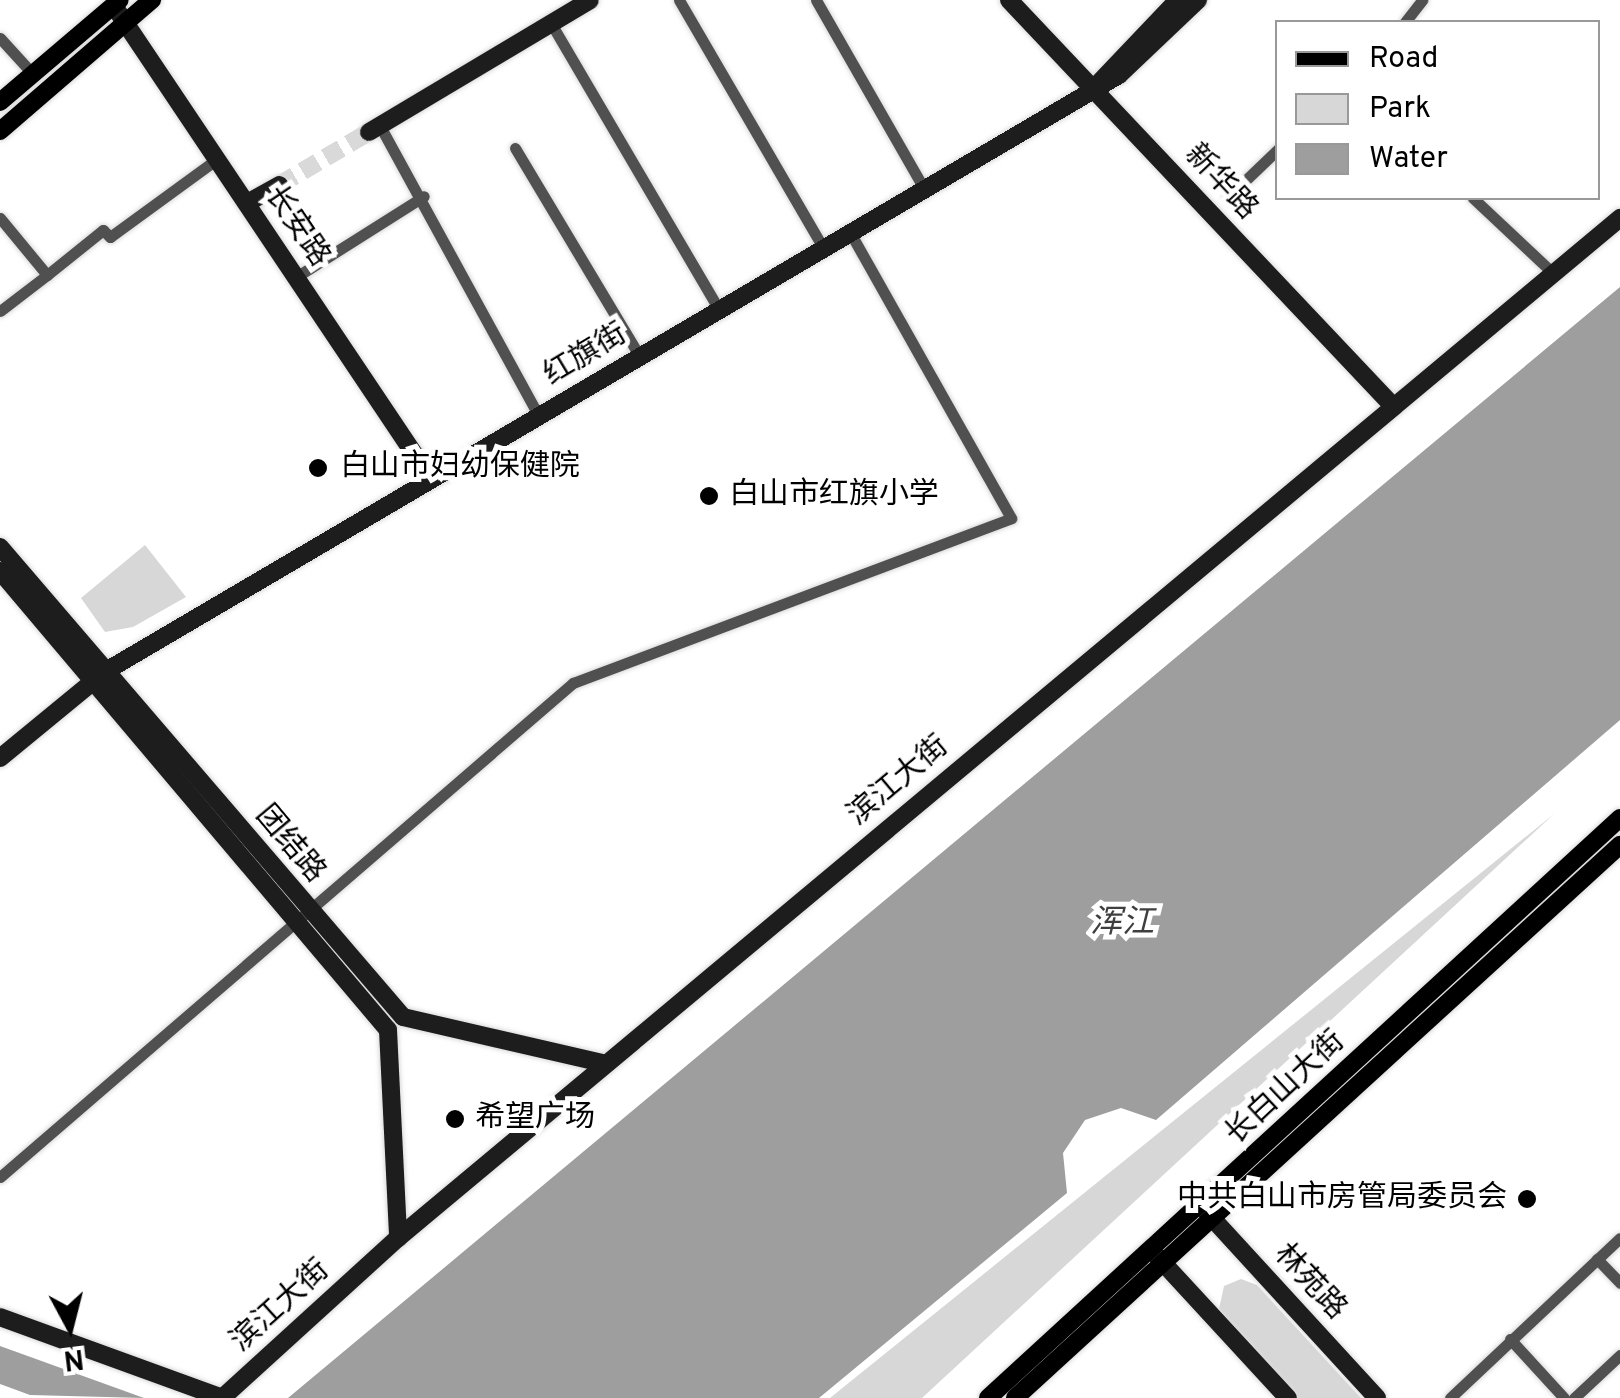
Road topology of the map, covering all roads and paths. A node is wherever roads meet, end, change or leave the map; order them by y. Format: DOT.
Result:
graph roads {
  1 [pos="152,0"];
  2 [pos="590,0"];
  3 [pos="679,0"];
  4 [pos="1008,0"];
  5 [pos="1178,0"];
  6 [pos="1198,0"];
  7 [pos="820,2"];
  8 [pos="117,3"];
  9 [pos="125,23"];
  10 [pos="552,26"];
  11 [pos="0,38"];
  12 [pos="32,74"];
  13 [pos="1094,89"];
  14 [pos="0,102"];
  15 [pos="374,129"];
  16 [pos="0,131"];
  17 [pos="515,148"];
  18 [pos="1275,152"];
  19 [pos="217,159"];
  20 [pos="279,185"];
  21 [pos="925,190"];
  22 [pos="424,196"];
  23 [pos="1228,196"];
  24 [pos="1475,200"];
  25 [pos="246,202"];
  26 [pos="0,218"];
  27 [pos="1620,218"];
  28 [pos="850,234"];
  29 [pos="824,250"];
  30 [pos="1554,274"];
  31 [pos="47,275"];
  32 [pos="296,277"];
  33 [pos="0,310"];
  34 [pos="719,310"];
  35 [pos="640,356"];
  36 [pos="1391,404"];
  37 [pos="539,416"];
  38 [pos="432,479"];
  39 [pos="0,547"];
  40 [pos="0,571"];
  41 [pos="99,676"];
  42 [pos="0,758"];
  43 [pos="1620,818"];
  44 [pos="1620,845"];
  45 [pos="305,920"];
  46 [pos="395,1024"];
  47 [pos="606,1064"];
  48 [pos="0,1177"];
  49 [pos="1207,1212"];
  50 [pos="398,1238"];
  51 [pos="1620,1238"];
  52 [pos="1157,1256"];
  53 [pos="1597,1259"];
  54 [pos="1620,1283"];
  55 [pos="0,1317"];
  56 [pos="1510,1339"];
  57 [pos="1620,1355"];
  58 [pos="223,1398"];
  59 [pos="988,1398"];
  60 [pos="1015,1398"];
  61 [pos="1288,1398"];
  62 [pos="1378,1398"];
  63 [pos="1450,1398"];
  64 [pos="1564,1398"];
  65 [pos="1574,1398"];
  1 -- 9 [label="main road"];
  2 -- 10 [label="street"];
  3 -- 29 [label="street"];
  4 -- 13 [label="street, 新华路"];
  5 -- 13 [label="street"];
  6 -- 13 [label="street, 红旗街"];
  7 -- 21 [label="street"];
  8 -- 9 [label="street, 长安路"];
  8 -- 12 [label="main road"];
  9 -- 16 [label="main road"];
  9 -- 19 [label="street, 长安路"];
  10 -- 15 [label="street"];
  10 -- 34 [label="street"];
  11 -- 12 [label="street"];
  12 -- 14 [label="main road"];
  13 -- 21 [label="street, 红旗街"];
  13 -- 36 [label="street, 新华路"];
  15 -- 22 [label="street"];
  17 -- 35 [label="street"];
  18 -- 23 [label="street"];
  19 -- 25 [label="street, 长安路"];
  19 -- 31 [label="street"];
  20 -- 25 [label="street"];
  21 -- 28 [label="street, 红旗街"];
  22 -- 32 [label="street"];
  22 -- 37 [label="street"];
  24 -- 30 [label="street"];
  25 -- 32 [label="street, 长安路"];
  26 -- 31 [label="street"];
  27 -- 30 [label="street, 滨江大街"];
  28 -- 29 [label="street, 红旗街"];
  28 -- 45 [label="street"];
  29 -- 34 [label="street, 红旗街"];
  30 -- 36 [label="street, 滨江大街"];
  31 -- 33 [label="street"];
  32 -- 38 [label="street, 长安路"];
  34 -- 35 [label="street, 红旗街"];
  35 -- 37 [label="street, 红旗街"];
  36 -- 47 [label="street, 滨江大街"];
  37 -- 38 [label="street, 红旗街"];
  38 -- 41 [label="street, 红旗街"];
  39 -- 41 [label="street, 团结路"];
  40 -- 41 [label="street, 团结路"];
  41 -- 42 [label="street, 红旗街"];
  41 -- 45 [label="street, 团结路"];
  43 -- 49 [label="main road, 长白山大街"];
  44 -- 49 [label="main road, 长白山大街"];
  45 -- 46 [label="street, 团结路"];
  45 -- 48 [label="street"];
  46 -- 47 [label="street"];
  46 -- 50 [label="street"];
  47 -- 50 [label="street, 滨江大街"];
  49 -- 52 [label="main road, 长白山大街"];
  49 -- 62 [label="street, 林苑路"];
  50 -- 58 [label="street, 滨江大街"];
  51 -- 53 [label="street"];
  52 -- 59 [label="main road, 长白山大街"];
  52 -- 60 [label="main road, 长白山大街"];
  52 -- 61 [label="street"];
  53 -- 54 [label="street"];
  53 -- 56 [label="street"];
  55 -- 58 [label="street"];
  56 -- 63 [label="street"];
  56 -- 64 [label="street"];
  57 -- 65 [label="street"];
}
